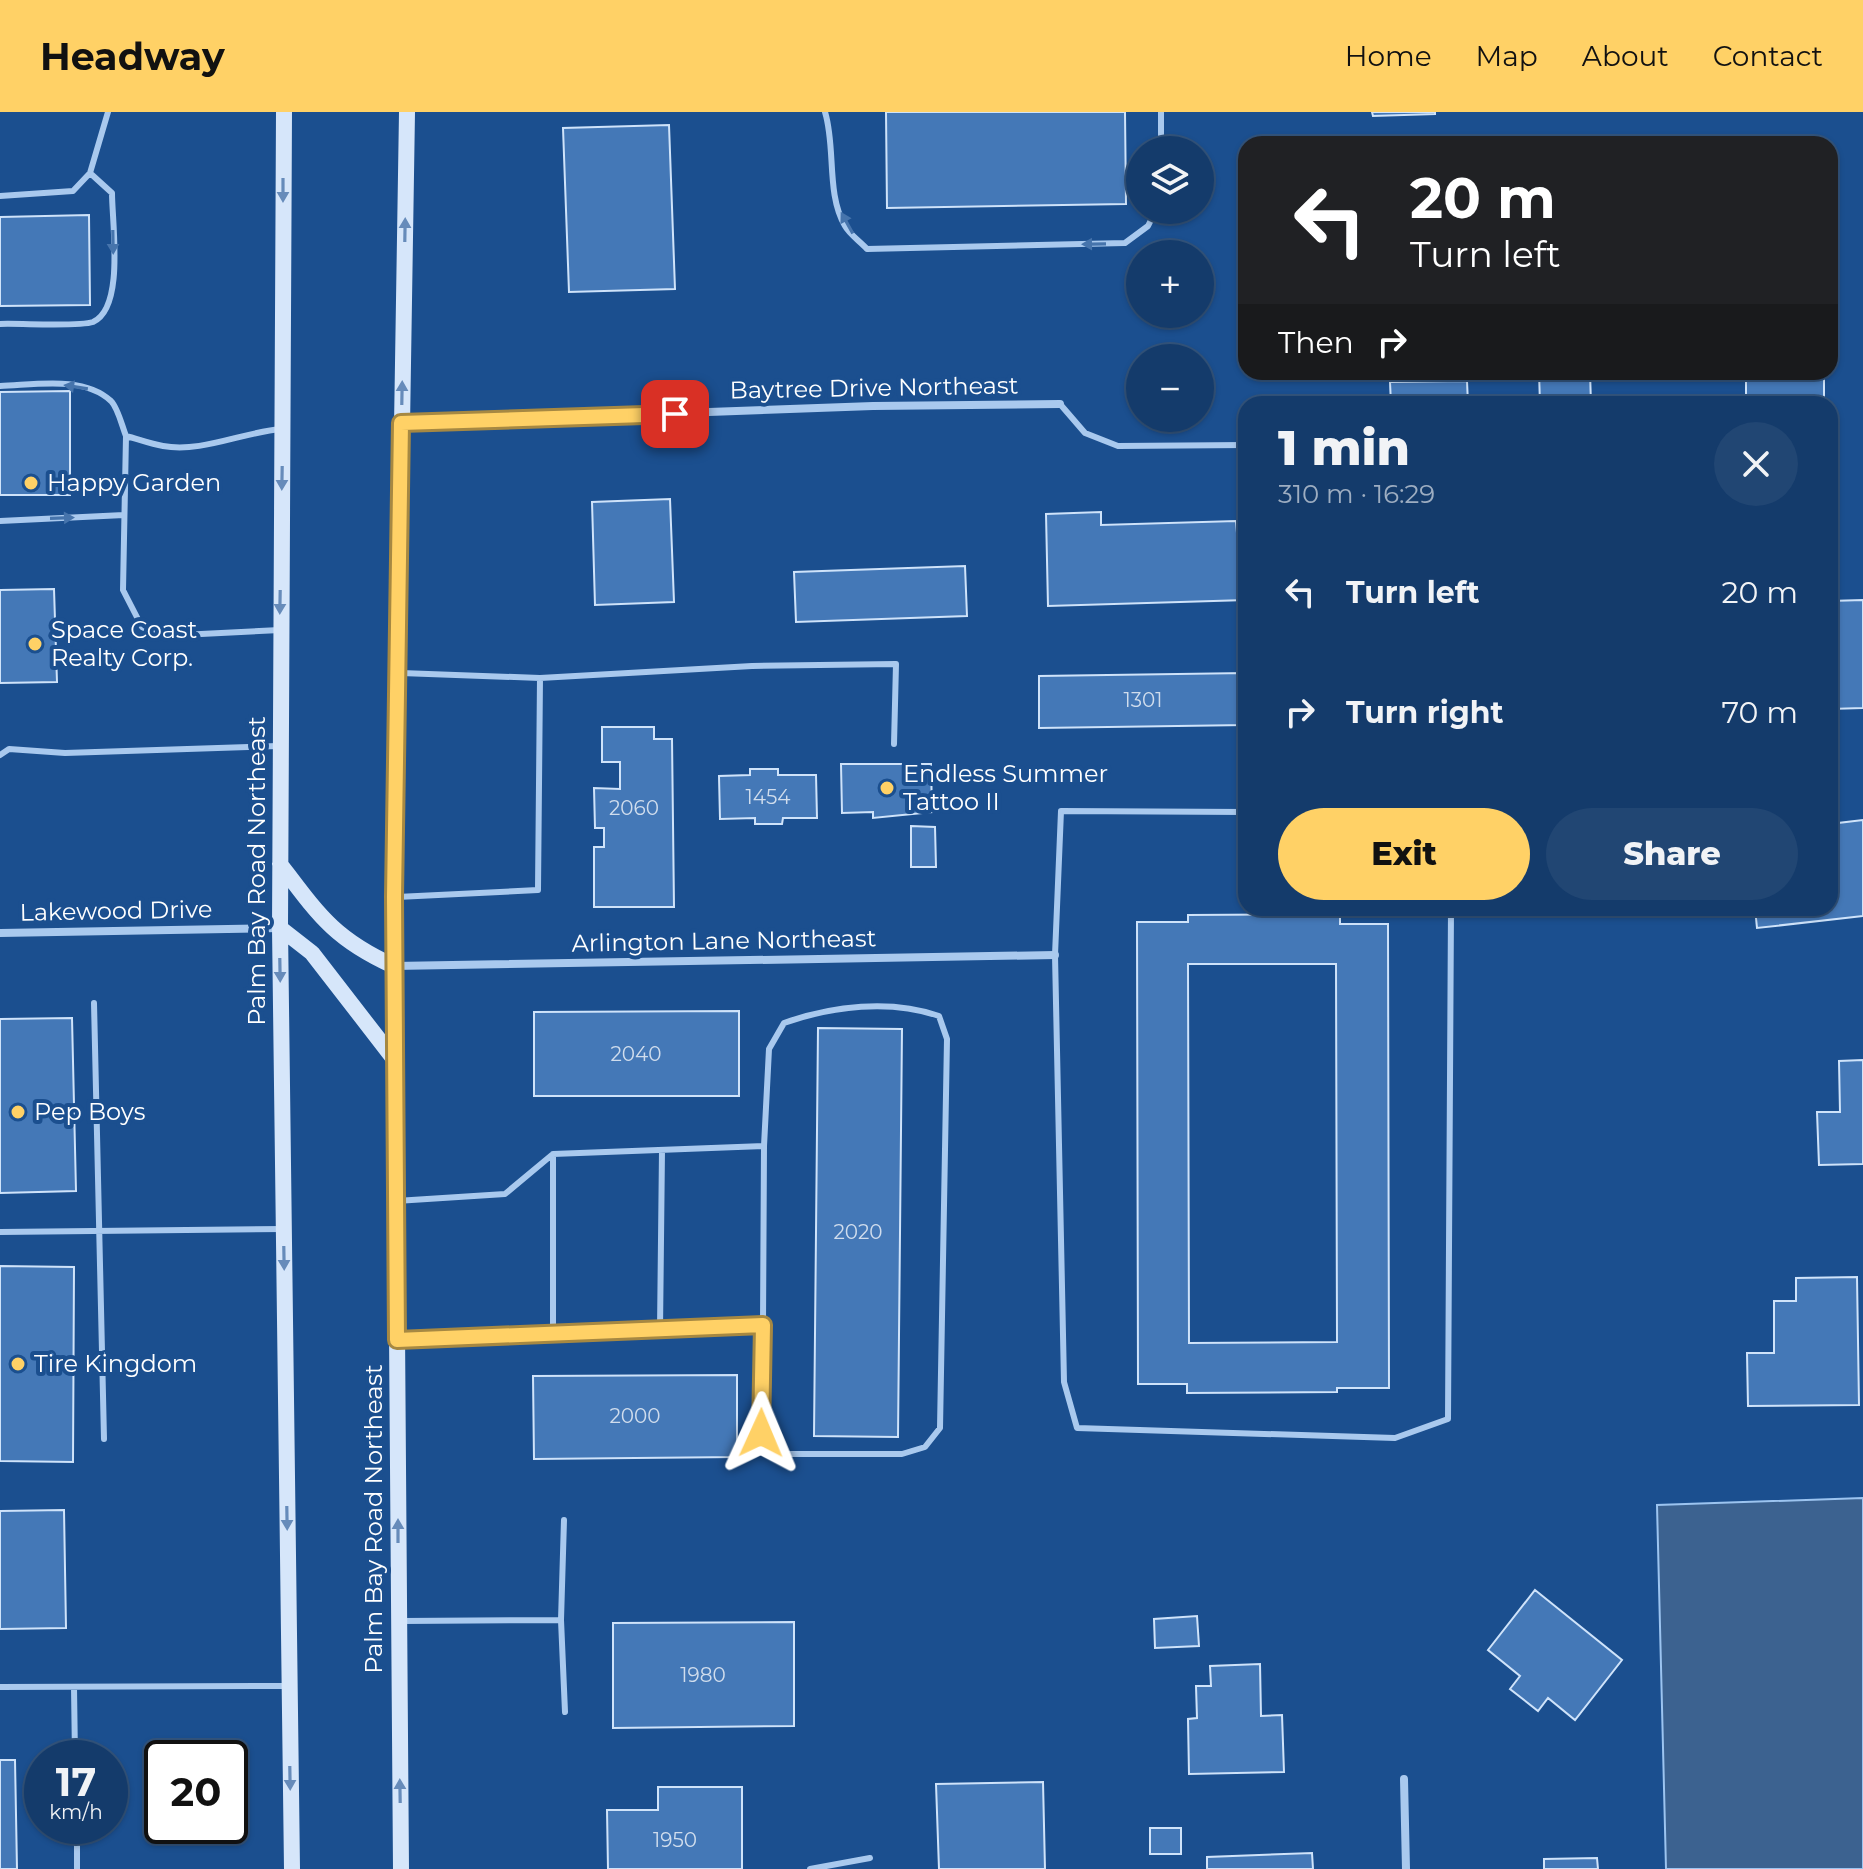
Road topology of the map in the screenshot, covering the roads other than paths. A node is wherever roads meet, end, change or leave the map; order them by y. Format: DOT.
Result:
graph roads {
  1 [pos="108,112"];
  2 [pos="284,112"];
  3 [pos="407,112"];
  4 [pos="825,112"];
  5 [pos="1161,112"];
  6 [pos="1161,136"];
  7 [pos="90,173"];
  8 [pos="0,196"];
  9 [pos="1149,224"];
  10 [pos="0,324"];
  11 [pos="0,386"];
  12 [pos="1060,404"];
  13 [pos="401,423"];
  14 [pos="282,429"];
  15 [pos="126,436"];
  16 [pos="1238,445"];
  17 [pos="124,515"];
  18 [pos="0,521"];
  19 [pos="280,630"];
  20 [pos="398,673"];
  21 [pos="540,678"];
  22 [pos="894,744"];
  23 [pos="280,746"];
  24 [pos="0,755"];
  25 [pos="1238,812"];
  26 [pos="280,864"];
  27 [pos="394,897"];
  28 [pos="1451,916"];
  29 [pos="280,928"];
  30 [pos="0,933"];
  31 [pos="1055,955"];
  32 [pos="394,966"];
  33 [pos="94,1003"];
  34 [pos="394,1059"];
  35 [pos="764,1146"];
  36 [pos="662,1150"];
  37 [pos="553,1154"];
  38 [pos="396,1201"];
  39 [pos="284,1229"];
  40 [pos="97,1231"];
  41 [pos="0,1232"];
  42 [pos="763,1325"];
  43 [pos="660,1330"];
  44 [pos="553,1335"];
  45 [pos="397,1340"];
  46 [pos="104,1439"];
  47 [pos="564,1520"];
  48 [pos="561,1620"];
  49 [pos="399,1621"];
  50 [pos="289,1686"];
  51 [pos="0,1687"];
  52 [pos="74,1687"];
  53 [pos="565,1712"];
  54 [pos="75,1740"];
  55 [pos="1404,1779"];
  56 [pos="77,1844"];
  57 [pos="870,1858"];
  58 [pos="77,1869"];
  59 [pos="292,1869"];
  60 [pos="401,1869"];
  61 [pos="810,1869"];
  62 [pos="1406,1869"];
  1 -- 7 [label="lane"];
  2 -- 14 [label="main road, Palm Bay Road Northeast, one-way"];
  13 -- 3 [label="main road, Palm Bay Road Northeast, one-way"];
  9 -- 4 [label="lane, one-way"];
  5 -- 6 [label="lane"];
  7 -- 8 [label="lane"];
  7 -- 10 [label="lane, one-way"];
  15 -- 11 [label="lane, one-way"];
  12 -- 13 [label="street, Baytree Drive Northeast"];
  12 -- 16 [label="lane"];
  13 -- 20 [label="main road, Palm Bay Road Northeast"];
  14 -- 15 [label="lane"];
  14 -- 19 [label="main road, Palm Bay Road Northeast, one-way"];
  15 -- 17 [label="lane"];
  18 -- 17 [label="lane, one-way"];
  17 -- 19 [label="lane"];
  19 -- 23 [label="main road, Palm Bay Road Northeast"];
  20 -- 21 [label="lane"];
  20 -- 27 [label="main road, Palm Bay Road Northeast"];
  21 -- 22 [label="lane"];
  21 -- 27 [label="lane"];
  23 -- 24 [label="lane"];
  23 -- 26 [label="main road, Palm Bay Road Northeast"];
  25 -- 31 [label="lane"];
  26 -- 29 [label="main road, Palm Bay Road Northeast"];
  26 -- 32 [label="main road"];
  27 -- 32 [label="main road, Palm Bay Road Northeast"];
  28 -- 31 [label="lane"];
  29 -- 30 [label="street, Lakewood Drive"];
  29 -- 34 [label="main road"];
  29 -- 39 [label="main road, Palm Bay Road Northeast, one-way"];
  31 -- 32 [label="street, Arlington Lane Northeast"];
  32 -- 34 [label="main road, Palm Bay Road Northeast"];
  33 -- 40 [label="lane"];
  34 -- 38 [label="main road, Palm Bay Road Northeast"];
  35 -- 36 [label="lane"];
  35 -- 42 [label="lane"];
  35 -- 42 [label="lane"];
  36 -- 37 [label="lane"];
  36 -- 43 [label="lane"];
  37 -- 38 [label="lane"];
  37 -- 44 [label="lane"];
  38 -- 45 [label="main road, Palm Bay Road Northeast"];
  39 -- 40 [label="lane"];
  39 -- 50 [label="main road, Palm Bay Road Northeast, one-way"];
  40 -- 41 [label="lane"];
  40 -- 46 [label="lane"];
  42 -- 43 [label="lane"];
  43 -- 44 [label="lane"];
  44 -- 45 [label="lane"];
  49 -- 45 [label="main road, Palm Bay Road Northeast, one-way"];
  47 -- 48 [label="lane"];
  48 -- 49 [label="lane"];
  48 -- 53 [label="lane"];
  60 -- 49 [label="main road, Palm Bay Road Northeast, one-way"];
  50 -- 52 [label="lane"];
  50 -- 59 [label="main road, Palm Bay Road Northeast, one-way"];
  51 -- 52 [label="lane"];
  52 -- 54 [label="lane"];
  55 -- 62 [label="street"];
  56 -- 58 [label="lane"];
  57 -- 61 [label="lane"];
}
